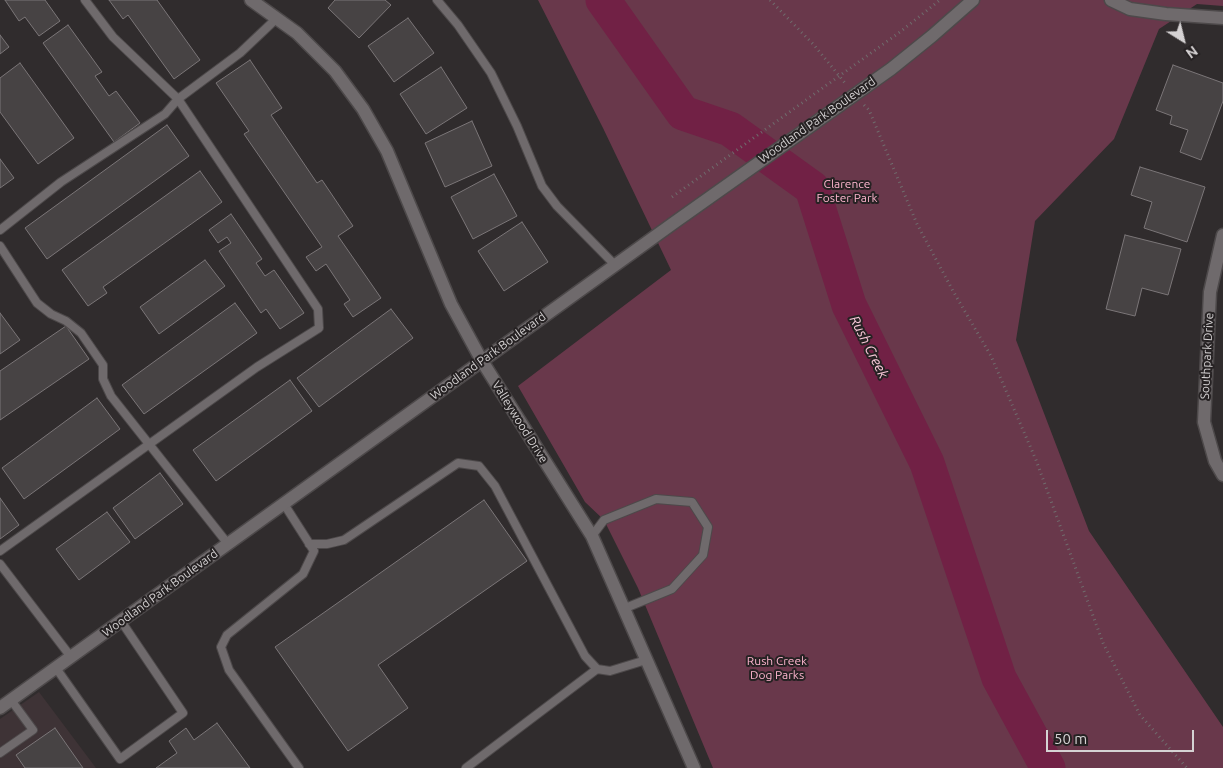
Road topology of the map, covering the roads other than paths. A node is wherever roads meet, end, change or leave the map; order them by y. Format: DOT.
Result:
graph roads {
  1 [pos="85,0"];
  2 [pos="251,0"];
  3 [pos="437,0"];
  4 [pos="973,0"];
  5 [pos="1111,0"];
  6 [pos="277,18"];
  7 [pos="1223,18"];
  8 [pos="178,100"];
  9 [pos="0,230"];
  10 [pos="1223,235"];
  11 [pos="0,246"];
  12 [pos="615,265"];
  13 [pos="482,361"];
  14 [pos="149,444"];
  15 [pos="1223,475"];
  16 [pos="284,504"];
  17 [pos="592,536"];
  18 [pos="228,544"];
  19 [pos="309,544"];
  20 [pos="0,551"];
  21 [pos="0,564"];
  22 [pos="624,609"];
  23 [pos="121,621"];
  24 [pos="71,657"];
  25 [pos="646,660"];
  26 [pos="56,668"];
  27 [pos="598,669"];
  28 [pos="12,700"];
  29 [pos="0,708"];
  30 [pos="0,753"];
  31 [pos="299,768"];
  32 [pos="466,768"];
  33 [pos="694,768"];
  1 -- 8 [label="lane"];
  2 -- 6 [label="street, Valleywood Drive"];
  3 -- 12 [label="lane"];
  4 -- 12 [label="street, Woodland Park Boulevard"];
  5 -- 7 [label="street"];
  6 -- 8 [label="lane"];
  6 -- 13 [label="street, Valleywood Drive"];
  8 -- 9 [label="lane"];
  8 -- 14 [label="lane"];
  10 -- 15 [label="street, Southpark Drive"];
  11 -- 14 [label="lane"];
  12 -- 13 [label="street, Woodland Park Boulevard"];
  13 -- 16 [label="street, Woodland Park Boulevard"];
  13 -- 17 [label="street, Valleywood Drive"];
  14 -- 18 [label="lane"];
  14 -- 20 [label="lane"];
  16 -- 18 [label="street, Woodland Park Boulevard"];
  16 -- 19 [label="lane"];
  17 -- 22 [label="street, Valleywood Drive"];
  17 -- 22 [label="lane"];
  18 -- 23 [label="street, Woodland Park Boulevard"];
  19 -- 27 [label="lane"];
  19 -- 31 [label="lane"];
  21 -- 24 [label="lane"];
  22 -- 25 [label="street, Valleywood Drive"];
  23 -- 24 [label="street, Woodland Park Boulevard"];
  23 -- 26 [label="lane"];
  24 -- 26 [label="street, Woodland Park Boulevard"];
  25 -- 27 [label="lane"];
  25 -- 33 [label="street, Valleywood Drive"];
  26 -- 28 [label="street, Woodland Park Boulevard"];
  27 -- 32 [label="lane"];
  28 -- 29 [label="street, Woodland Park Boulevard"];
  28 -- 30 [label="lane"];
}
